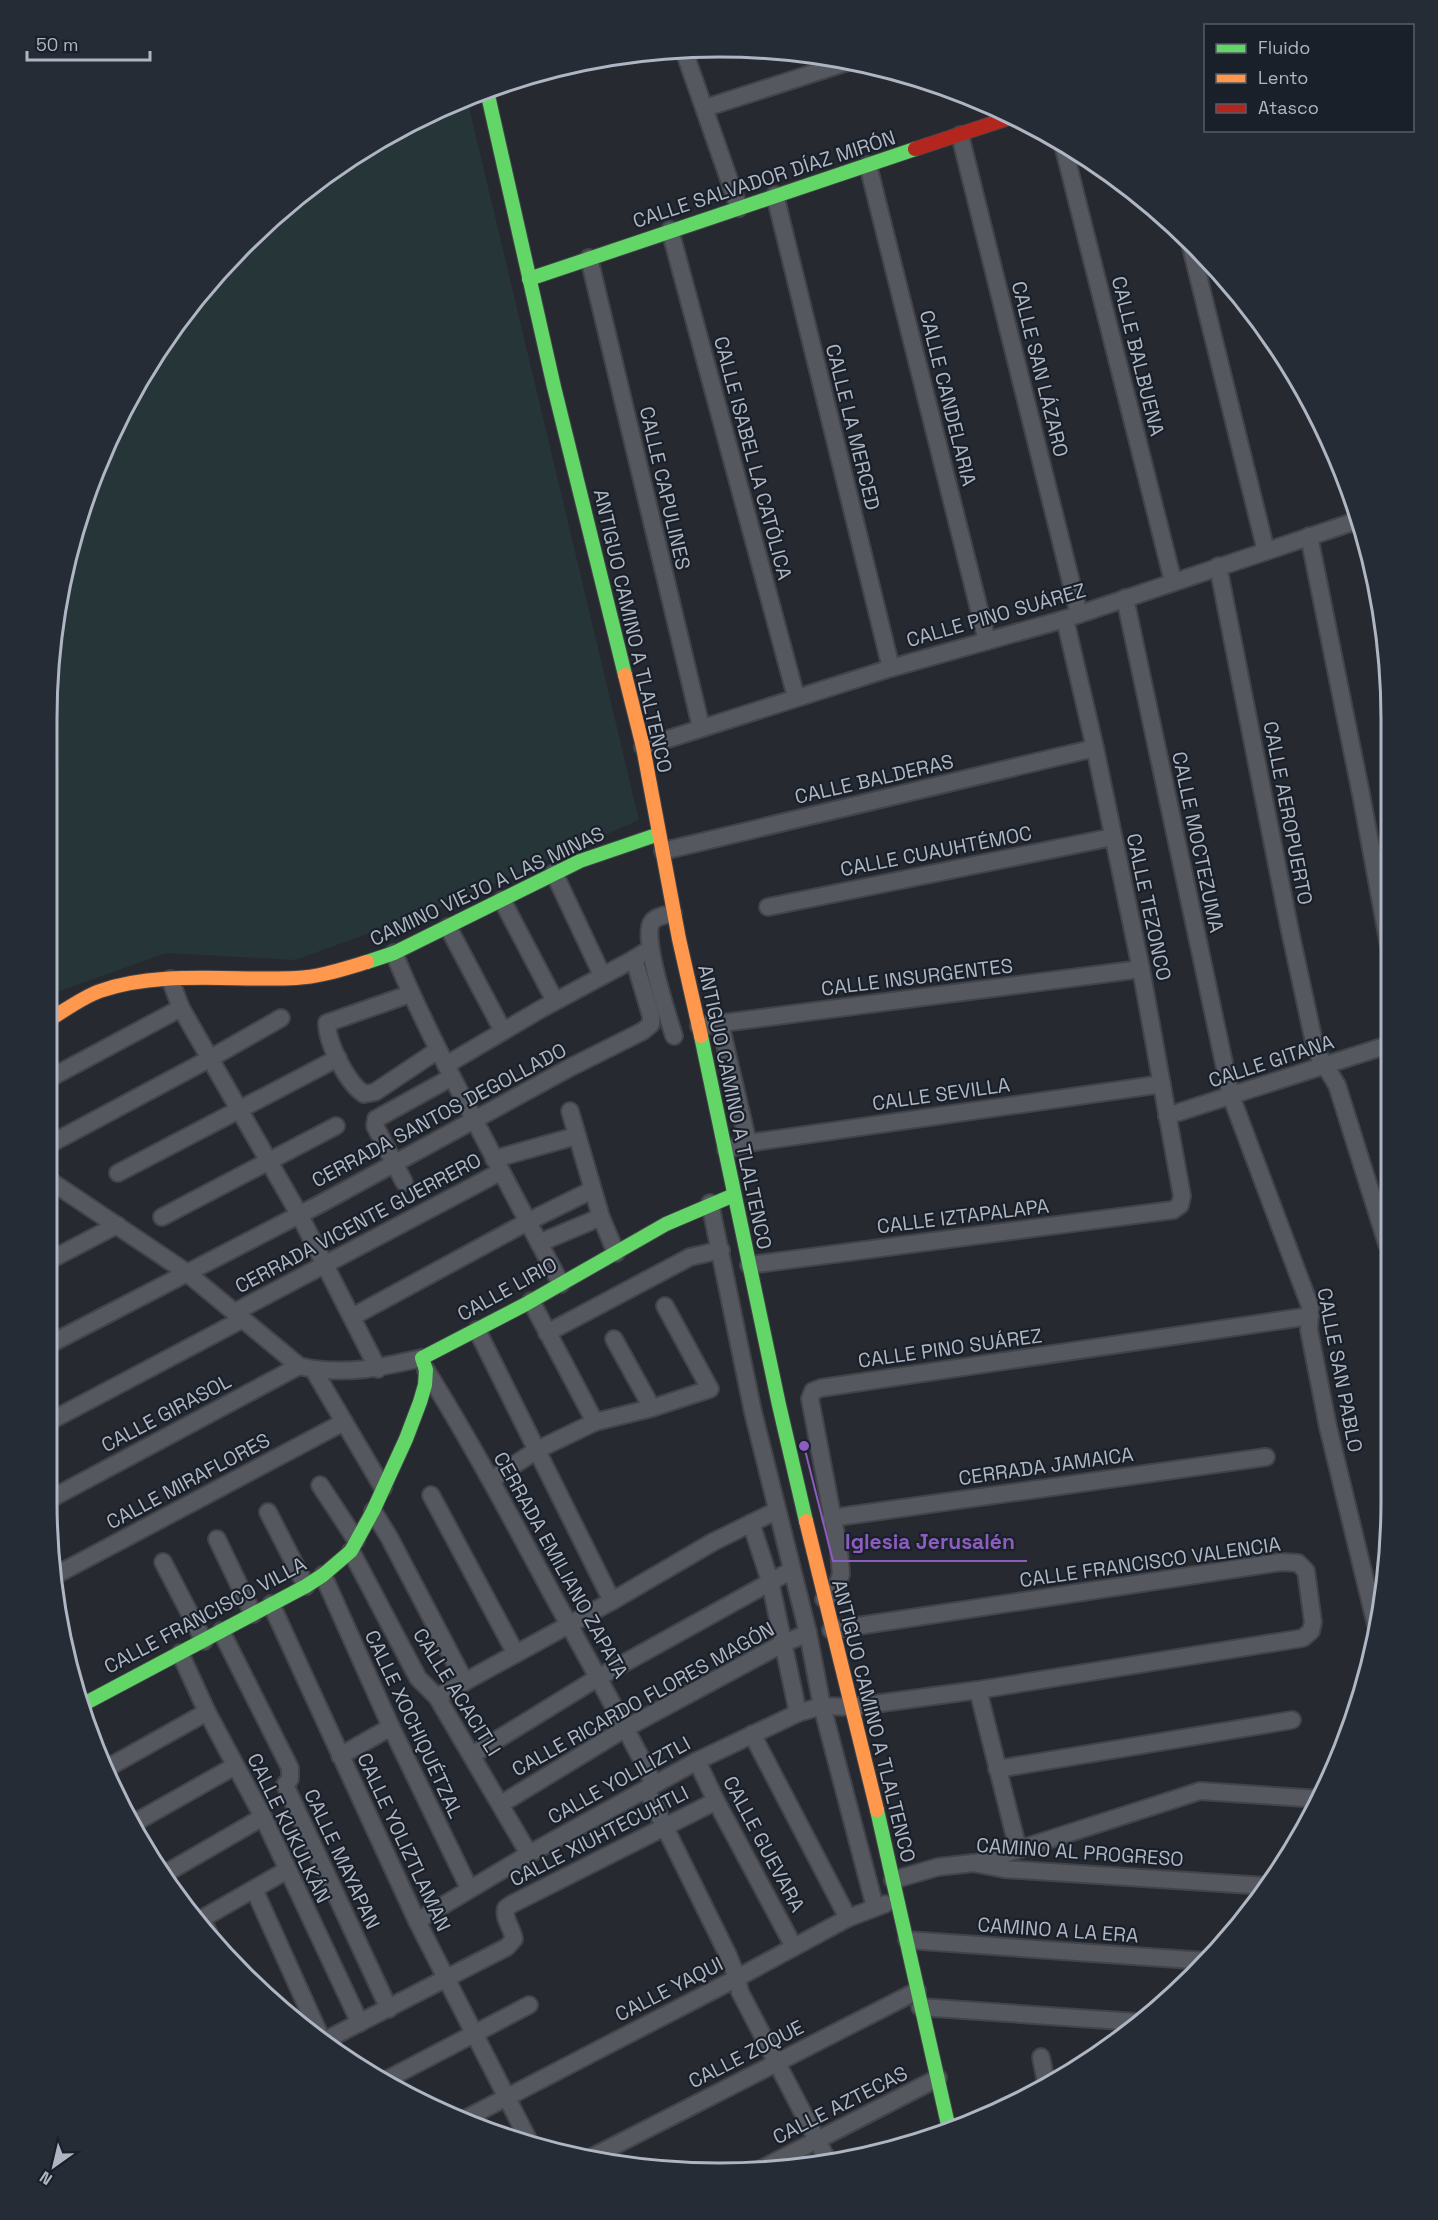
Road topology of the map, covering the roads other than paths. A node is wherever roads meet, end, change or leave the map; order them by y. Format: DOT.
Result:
graph roads {
  1 [pos="687,58"];
  2 [pos="831,67"];
  3 [pos="489,98"];
  4 [pos="705,108"];
  5 [pos="992,116"];
  6 [pos="960,135"];
  7 [pos="1066,156"];
  8 [pos="868,165"];
  9 [pos="775,195"];
  10 [pos="739,208"];
  11 [pos="670,230"];
  12 [pos="589,258"];
  13 [pos="1194,258"];
  14 [pos="529,279"];
  15 [pos="1351,523"];
  16 [pos="1309,536"];
  17 [pos="1266,551"];
  18 [pos="1218,566"];
  19 [pos="1173,581"];
  20 [pos="1125,598"];
  21 [pos="1072,616"];
  22 [pos="987,641"];
  23 [pos="891,668"];
  24 [pos="796,697"];
  25 [pos="701,727"];
  26 [pos="643,747"];
  27 [pos="1095,748"];
  28 [pos="659,834"];
  29 [pos="1113,837"];
  30 [pos="663,851"];
  31 [pos="554,873"];
  32 [pos="502,900"];
  33 [pos="1381,903"];
  34 [pos="768,907"];
  35 [pos="674,913"];
  36 [pos="448,927"];
  37 [pos="650,948"];
  38 [pos="394,953"];
  39 [pos="634,959"];
  40 [pos="1141,969"];
  41 [pos="602,975"];
  42 [pos="170,979"];
  43 [pos="410,994"];
  44 [pos="555,1001"];
  45 [pos="181,1008"];
  46 [pos="57,1015"];
  47 [pos="281,1018"];
  48 [pos="720,1023"];
  49 [pos="699,1026"];
  50 [pos="502,1031"];
  51 [pos="674,1036"];
  52 [pos="1381,1047"];
  53 [pos="211,1058"];
  54 [pos="338,1058"];
  55 [pos="445,1064"];
  56 [pos="1324,1066"];
  57 [pos="57,1074"];
  58 [pos="1162,1084"];
  59 [pos="1231,1096"];
  60 [pos="238,1109"];
  61 [pos="570,1111"];
  62 [pos="1167,1116"];
  63 [pos="475,1120"];
  64 [pos="336,1126"];
  65 [pos="576,1136"];
  66 [pos="57,1140"];
  67 [pos="748,1143"];
  68 [pos="726,1150"];
  69 [pos="268,1162"];
  70 [pos="393,1164"];
  71 [pos="497,1165"];
  72 [pos="118,1173"];
  73 [pos="404,1182"];
  74 [pos="57,1185"];
  75 [pos="592,1190"];
  76 [pos="734,1195"];
  77 [pos="710,1203"];
  78 [pos="1180,1205"];
  79 [pos="299,1214"];
  80 [pos="601,1217"];
  81 [pos="162,1218"];
  82 [pos="527,1222"];
  83 [pos="117,1225"];
  84 [pos="1381,1225"];
  85 [pos="539,1243"];
  86 [pos="721,1250"];
  87 [pos="616,1253"];
  88 [pos="57,1256"];
  89 [pos="326,1265"];
  90 [pos="749,1265"];
  91 [pos="186,1272"];
  92 [pos="561,1284"];
  93 [pos="531,1301"];
  94 [pos="665,1306"];
  95 [pos="239,1315"];
  96 [pos="1310,1316"];
  97 [pos="352,1317"];
  98 [pos="477,1330"];
  99 [pos="547,1333"];
  100 [pos="614,1339"];
  101 [pos="57,1340"];
  102 [pos="424,1364"];
  103 [pos="306,1367"];
  104 [pos="378,1369"];
  105 [pos="652,1408"];
  106 [pos="57,1417"];
  107 [pos="344,1422"];
  108 [pos="595,1422"];
  109 [pos="537,1450"];
  110 [pos="1266,1456"];
  111 [pos="491,1480"];
  112 [pos="320,1485"];
  113 [pos="383,1488"];
  114 [pos="57,1495"];
  115 [pos="431,1495"];
  116 [pos="373,1511"];
  117 [pos="776,1511"];
  118 [pos="268,1512"];
  119 [pos="831,1518"];
  120 [pos="751,1523"];
  121 [pos="217,1539"];
  122 [pos="354,1546"];
  123 [pos="163,1562"];
  124 [pos="792,1570"];
  125 [pos="61,1572"];
  126 [pos="324,1575"];
  127 [pos="770,1581"];
  128 [pos="306,1586"];
  129 [pos="824,1599"];
  130 [pos="612,1601"];
  131 [pos="271,1604"];
  132 [pos="1372,1607"];
  133 [pos="253,1614"];
  134 [pos="569,1624"];
  135 [pos="831,1630"];
  136 [pos="221,1631"];
  137 [pos="808,1633"];
  138 [pos="204,1641"];
  139 [pos="783,1644"];
  140 [pos="180,1653"];
  141 [pos="516,1654"];
  142 [pos="599,1677"];
  143 [pos="465,1682"];
  144 [pos="978,1690"];
  145 [pos="438,1696"];
  146 [pos="88,1702"];
  147 [pos="822,1706"];
  148 [pos="852,1707"];
  149 [pos="207,1712"];
  150 [pos="798,1713"];
  151 [pos="1292,1720"];
  152 [pos="391,1727"];
  153 [pos="626,1728"];
  154 [pos="752,1734"];
  155 [pos="472,1755"];
  156 [pos="340,1756"];
  157 [pos="697,1761"];
  158 [pos="112,1765"];
  159 [pos="235,1766"];
  160 [pos="997,1769"];
  161 [pos="650,1787"];
  162 [pos="1311,1798"];
  163 [pos="716,1801"];
  164 [pos="501,1804"];
  165 [pos="263,1817"];
  166 [pos="139,1820"];
  167 [pos="665,1828"];
  168 [pos="1018,1849"];
  169 [pos="530,1854"];
  170 [pos="973,1863"];
  171 [pos="287,1870"];
  172 [pos="170,1871"];
  173 [pos="893,1880"];
  174 [pos="1257,1885"];
  175 [pos="469,1888"];
  176 [pos="254,1889"];
  177 [pos="898,1900"];
  178 [pos="875,1907"];
  179 [pos="205,1917"];
  180 [pos="848,1918"];
  181 [pos="417,1921"];
  182 [pos="907,1940"];
  183 [pos="794,1947"];
  184 [pos="1195,1960"];
  185 [pos="737,1978"];
  186 [pos="446,1979"];
  187 [pos="919,1999"];
  188 [pos="530,2005"];
  189 [pos="389,2009"];
  190 [pos="1128,2021"];
  191 [pos="360,2023"];
  192 [pos="316,2026"];
  193 [pos="474,2032"];
  194 [pos="332,2037"];
  195 [pos="1041,2057"];
  196 [pos="775,2062"];
  197 [pos="392,2076"];
  198 [pos="1045,2077"];
  199 [pos="938,2078"];
  200 [pos="507,2096"];
  201 [pos="472,2115"];
  202 [pos="948,2122"];
  203 [pos="525,2134"];
  204 [pos="817,2140"];
  205 [pos="602,2152"];
  206 [pos="824,2154"];
  207 [pos="778,2160"];
  1 -- 4 [label="street"];
  2 -- 4 [label="street"];
  3 -- 14 [label="street, ANTIGUO CAMINO A TLALTENCO"];
  4 -- 10 [label="street"];
  5 -- 6 [label="street, CALLE SALVADOR DÍAZ MIRÓN"];
  6 -- 8 [label="street, CALLE SALVADOR DÍAZ MIRÓN"];
  6 -- 21 [label="street, CALLE SAN LÁZARO"];
  7 -- 19 [label="street, CALLE BALBUENA"];
  8 -- 9 [label="street, CALLE SALVADOR DÍAZ MIRÓN"];
  8 -- 22 [label="street, CALLE CANDELARIA"];
  9 -- 10 [label="street, CALLE SALVADOR DÍAZ MIRÓN"];
  9 -- 23 [label="street, CALLE LA MERCED"];
  10 -- 11 [label="street, CALLE SALVADOR DÍAZ MIRÓN"];
  11 -- 12 [label="street, CALLE SALVADOR DÍAZ MIRÓN"];
  11 -- 24 [label="street, CALLE ISABEL LA CATÓLICA"];
  12 -- 14 [label="street, CALLE SALVADOR DÍAZ MIRÓN"];
  12 -- 25 [label="street, CALLE CAPULINES"];
  13 -- 17 [label="street"];
  14 -- 26 [label="street, ANTIGUO CAMINO A TLALTENCO"];
  15 -- 16 [label="street, CALLE PINO SUÁREZ"];
  16 -- 17 [label="street, CALLE PINO SUÁREZ"];
  16 -- 33 [label="street"];
  17 -- 18 [label="street, CALLE PINO SUÁREZ"];
  18 -- 19 [label="street, CALLE PINO SUÁREZ"];
  18 -- 56 [label="street, CALLE AEROPUERTO"];
  19 -- 20 [label="street, CALLE PINO SUÁREZ"];
  20 -- 21 [label="street, CALLE PINO SUÁREZ"];
  20 -- 59 [label="street, CALLE MOCTEZUMA"];
  21 -- 22 [label="street, CALLE PINO SUÁREZ"];
  21 -- 27 [label="street, CALLE TEZONCO"];
  22 -- 23 [label="street, CALLE PINO SUÁREZ"];
  23 -- 24 [label="street, CALLE PINO SUÁREZ"];
  24 -- 25 [label="street, CALLE PINO SUÁREZ"];
  25 -- 26 [label="street, CALLE PINO SUÁREZ"];
  26 -- 28 [label="street, ANTIGUO CAMINO A TLALTENCO"];
  27 -- 29 [label="street, CALLE TEZONCO"];
  27 -- 30 [label="street, CALLE BALDERAS"];
  28 -- 30 [label="street, ANTIGUO CAMINO A TLALTENCO"];
  28 -- 31 [label="street, CAMINO VIEJO A LAS MINAS"];
  29 -- 34 [label="street, CALLE CUAUHTÉMOC"];
  29 -- 40 [label="street, CALLE TEZONCO"];
  30 -- 35 [label="street, ANTIGUO CAMINO A TLALTENCO"];
  31 -- 32 [label="street, CAMINO VIEJO A LAS MINAS"];
  31 -- 41 [label="street"];
  32 -- 36 [label="street, CAMINO VIEJO A LAS MINAS"];
  32 -- 44 [label="street"];
  35 -- 37 [label="street"];
  35 -- 49 [label="street, ANTIGUO CAMINO A TLALTENCO"];
  36 -- 38 [label="street, CAMINO VIEJO A LAS MINAS"];
  36 -- 50 [label="street"];
  37 -- 39 [label="street"];
  37 -- 51 [label="street"];
  38 -- 42 [label="street, CAMINO VIEJO A LAS MINAS"];
  38 -- 43 [label="street"];
  39 -- 41 [label="street"];
  39 -- 63 [label="street, CERRADA SANTOS DEGOLLADO"];
  40 -- 48 [label="street, CALLE INSURGENTES"];
  40 -- 58 [label="street, CALLE TEZONCO"];
  41 -- 44 [label="street"];
  42 -- 45 [label="street"];
  42 -- 46 [label="street, CAMINO VIEJO A LAS MINAS"];
  43 -- 54 [label="street"];
  43 -- 55 [label="street"];
  44 -- 50 [label="street"];
  45 -- 53 [label="street"];
  45 -- 57 [label="street"];
  47 -- 53 [label="street"];
  48 -- 49 [label="street, CALLE INSURGENTES"];
  48 -- 67 [label="street"];
  49 -- 68 [label="street, ANTIGUO CAMINO A TLALTENCO"];
  50 -- 55 [label="street"];
  52 -- 56 [label="street, CALLE GITANA"];
  53 -- 60 [label="street"];
  53 -- 66 [label="street"];
  54 -- 55 [label="street"];
  54 -- 60 [label="street"];
  55 -- 63 [label="street"];
  55 -- 70 [label="street"];
  56 -- 59 [label="street, CALLE GITANA"];
  56 -- 84 [label="street, CALLE AEROPUERTO"];
  58 -- 62 [label="street, CALLE TEZONCO"];
  58 -- 67 [label="street, CALLE SEVILLA"];
  59 -- 62 [label="street, CALLE GITANA"];
  59 -- 96 [label="street, CALLE SAN PABLO"];
  60 -- 69 [label="street"];
  60 -- 72 [label="street"];
  61 -- 65 [label="street"];
  62 -- 78 [label="street, CALLE TEZONCO"];
  63 -- 70 [label="street, CERRADA SANTOS DEGOLLADO"];
  63 -- 71 [label="street"];
  64 -- 69 [label="street"];
  65 -- 71 [label="street, CERRADA VICENTE GUERRERO"];
  65 -- 75 [label="street"];
  67 -- 68 [label="street, CALLE SEVILLA"];
  68 -- 76 [label="street, ANTIGUO CAMINO A TLALTENCO"];
  69 -- 79 [label="street"];
  69 -- 81 [label="street"];
  70 -- 73 [label="street"];
  70 -- 79 [label="street, CERRADA SANTOS DEGOLLADO"];
  71 -- 82 [label="street"];
  71 -- 89 [label="street, CERRADA VICENTE GUERRERO"];
  74 -- 83 [label="street"];
  75 -- 80 [label="street"];
  75 -- 82 [label="street"];
  76 -- 77 [label="street, CALLE LIRIO"];
  76 -- 90 [label="street, ANTIGUO CAMINO A TLALTENCO"];
  77 -- 86 [label="street"];
  77 -- 87 [label="street, CALLE LIRIO"];
  78 -- 90 [label="street, CALLE IZTAPALAPA"];
  79 -- 89 [label="street"];
  79 -- 91 [label="street, CERRADA SANTOS DEGOLLADO"];
  80 -- 85 [label="street"];
  80 -- 87 [label="street"];
  82 -- 85 [label="street"];
  82 -- 97 [label="street"];
  83 -- 88 [label="street"];
  83 -- 91 [label="street"];
  85 -- 92 [label="street"];
  86 -- 99 [label="street"];
  86 -- 117 [label="street"];
  87 -- 92 [label="street, CALLE LIRIO"];
  89 -- 95 [label="street, CERRADA VICENTE GUERRERO"];
  89 -- 97 [label="street"];
  90 -- 129 [label="street, ANTIGUO CAMINO A TLALTENCO"];
  91 -- 95 [label="street"];
  91 -- 101 [label="street, CERRADA SANTOS DEGOLLADO"];
  92 -- 93 [label="street, CALLE LIRIO"];
  93 -- 98 [label="street, CALLE LIRIO"];
  93 -- 99 [label="street"];
  94 -- 105 [label="street"];
  95 -- 103 [label="street"];
  95 -- 106 [label="street, CERRADA VICENTE GUERRERO"];
  96 -- 119 [label="street, CALLE PINO SUÁREZ"];
  96 -- 132 [label="street, CALLE SAN PABLO"];
  97 -- 104 [label="street"];
  98 -- 102 [label="street, CALLE LIRIO"];
  98 -- 109 [label="street"];
  99 -- 108 [label="street"];
  100 -- 105 [label="street"];
  102 -- 104 [label="street, CALLE LIRIO"];
  102 -- 111 [label="street, CERRADA EMILIANO ZAPATA"];
  102 -- 113 [label="street, CALLE FRANCISCO VILLA"];
  103 -- 104 [label="street, CALLE LIRIO"];
  103 -- 107 [label="street"];
  103 -- 114 [label="street, CALLE GIRASOL"];
  105 -- 108 [label="street"];
  107 -- 113 [label="street"];
  107 -- 125 [label="street, CALLE MIRAFLORES"];
  108 -- 109 [label="street"];
  109 -- 111 [label="street"];
  109 -- 130 [label="street"];
  110 -- 119 [label="street, CERRADA JAMAICA"];
  111 -- 134 [label="street, CERRADA EMILIANO ZAPATA"];
  112 -- 122 [label="street, CALLE ACACITLI"];
  113 -- 116 [label="street, CALLE FRANCISCO VILLA"];
  115 -- 141 [label="street"];
  116 -- 122 [label="street, CALLE FRANCISCO VILLA"];
  116 -- 143 [label="street"];
  117 -- 120 [label="street"];
  117 -- 124 [label="street"];
  118 -- 128 [label="street"];
  119 -- 129 [label="street, CALLE PINO SUÁREZ"];
  120 -- 127 [label="street"];
  120 -- 130 [label="street"];
  121 -- 133 [label="street"];
  122 -- 126 [label="street, CALLE FRANCISCO VILLA"];
  122 -- 145 [label="street, CALLE ACACITLI"];
  123 -- 138 [label="street"];
  124 -- 127 [label="street"];
  124 -- 137 [label="street"];
  126 -- 128 [label="street, CALLE FRANCISCO VILLA"];
  126 -- 152 [label="street, CALLE XOCHIQUÉTZAL"];
  127 -- 139 [label="street"];
  127 -- 142 [label="street"];
  128 -- 131 [label="street, CALLE FRANCISCO VILLA"];
  129 -- 135 [label="street, ANTIGUO CAMINO A TLALTENCO"];
  130 -- 134 [label="street"];
  131 -- 133 [label="street, CALLE FRANCISCO VILLA"];
  131 -- 156 [label="street, CALLE YOLIZTLAMAN"];
  133 -- 136 [label="street, CALLE FRANCISCO VILLA"];
  134 -- 141 [label="street"];
  134 -- 142 [label="street, CERRADA EMILIANO ZAPATA"];
  135 -- 144 [label="street, CALLE FRANCISCO VALENCIA"];
  135 -- 148 [label="street, ANTIGUO CAMINO A TLALTENCO"];
  136 -- 138 [label="street, CALLE FRANCISCO VILLA"];
  136 -- 189 [label="street, CALLE MAYAPAN"];
  137 -- 139 [label="street, CALLE RICARDO FLORES MAGÓN"];
  137 -- 147 [label="street"];
  138 -- 140 [label="street, CALLE FRANCISCO VILLA"];
  139 -- 150 [label="street"];
  139 -- 153 [label="street, CALLE RICARDO FLORES MAGÓN"];
  140 -- 146 [label="street, CALLE FRANCISCO VILLA"];
  140 -- 149 [label="street, CALLE KUKULKÁN"];
  141 -- 143 [label="street"];
  142 -- 153 [label="street, CERRADA EMILIANO ZAPATA"];
  142 -- 155 [label="street"];
  143 -- 145 [label="street"];
  144 -- 148 [label="street, CALLE FRANCISCO VALENCIA"];
  144 -- 160 [label="street"];
  145 -- 155 [label="street, CALLE ACACITLI"];
  147 -- 148 [label="street, CALLE YOLILIZTLI"];
  147 -- 150 [label="street, CALLE YOLILIZTLI"];
  147 -- 178 [label="street"];
  148 -- 173 [label="street, ANTIGUO CAMINO A TLALTENCO"];
  149 -- 158 [label="street"];
  149 -- 159 [label="street, CALLE KUKULKÁN"];
  150 -- 154 [label="street, CALLE YOLILIZTLI"];
  151 -- 160 [label="street"];
  152 -- 156 [label="street"];
  152 -- 175 [label="street, CALLE XOCHIQUÉTZAL"];
  153 -- 161 [label="street, CERRADA EMILIANO ZAPATA"];
  153 -- 164 [label="street, CALLE RICARDO FLORES MAGÓN"];
  154 -- 157 [label="street, CALLE YOLILIZTLI"];
  154 -- 180 [label="street"];
  155 -- 164 [label="street, CALLE ACACITLI"];
  156 -- 181 [label="street, CALLE YOLIZTLAMAN"];
  157 -- 161 [label="street, CALLE YOLILIZTLI"];
  157 -- 163 [label="street, CALLE GUEVARA"];
  159 -- 165 [label="street, CALLE KUKULKÁN"];
  159 -- 166 [label="street"];
  160 -- 168 [label="street"];
  161 -- 167 [label="street, CERRADA EMILIANO ZAPATA"];
  161 -- 169 [label="street, CALLE YOLILIZTLI"];
  162 -- 168 [label="street"];
  163 -- 167 [label="street, CALLE XIUHTECUHTLI"];
  163 -- 183 [label="street, CALLE GUEVARA"];
  164 -- 169 [label="street, CALLE ACACITLI"];
  165 -- 171 [label="street, CALLE KUKULKÁN"];
  165 -- 172 [label="street"];
  167 -- 185 [label="street, CERRADA EMILIANO ZAPATA"];
  167 -- 186 [label="street, CALLE XIUHTECUHTLI"];
  168 -- 170 [label="street"];
  169 -- 175 [label="street, CALLE YOLILIZTLI"];
  170 -- 173 [label="street, CAMINO AL PROGRESO"];
  170 -- 174 [label="street, CAMINO AL PROGRESO"];
  171 -- 176 [label="street"];
  171 -- 191 [label="street, CALLE KUKULKÁN"];
  173 -- 177 [label="street, ANTIGUO CAMINO A TLALTENCO"];
  175 -- 181 [label="street, CALLE YOLILIZTLI"];
  176 -- 179 [label="street"];
  176 -- 192 [label="street"];
  177 -- 178 [label="street, CALLE YAQUI"];
  177 -- 182 [label="street, ANTIGUO CAMINO A TLALTENCO"];
  178 -- 180 [label="street, CALLE YAQUI"];
  180 -- 183 [label="street, CALLE YAQUI"];
  181 -- 186 [label="street, CALLE YOLIZTLAMAN"];
  182 -- 184 [label="street, CAMINO A LA ERA"];
  182 -- 187 [label="street, ANTIGUO CAMINO A TLALTENCO"];
  183 -- 185 [label="street, CALLE YAQUI"];
  185 -- 196 [label="street, CERRADA EMILIANO ZAPATA"];
  185 -- 200 [label="street, CALLE YAQUI"];
  186 -- 189 [label="street"];
  186 -- 193 [label="street, CALLE YOLIZTLAMAN"];
  187 -- 190 [label="street"];
  187 -- 196 [label="street, CALLE ZOQUE"];
  187 -- 199 [label="street, ANTIGUO CAMINO A TLALTENCO"];
  188 -- 193 [label="street"];
  189 -- 191 [label="street"];
  191 -- 194 [label="street"];
  193 -- 197 [label="street"];
  193 -- 200 [label="street, CALLE YOLIZTLAMAN"];
  195 -- 198 [label="street"];
  196 -- 204 [label="street, CERRADA EMILIANO ZAPATA"];
  196 -- 205 [label="street, CALLE ZOQUE"];
  199 -- 202 [label="street, ANTIGUO CAMINO A TLALTENCO"];
  199 -- 204 [label="street, CALLE AZTECAS"];
  200 -- 201 [label="street, CALLE YAQUI"];
  200 -- 203 [label="street, CALLE YOLIZTLAMAN"];
  204 -- 206 [label="street, CERRADA EMILIANO ZAPATA"];
  204 -- 207 [label="street, CALLE AZTECAS"];
}
